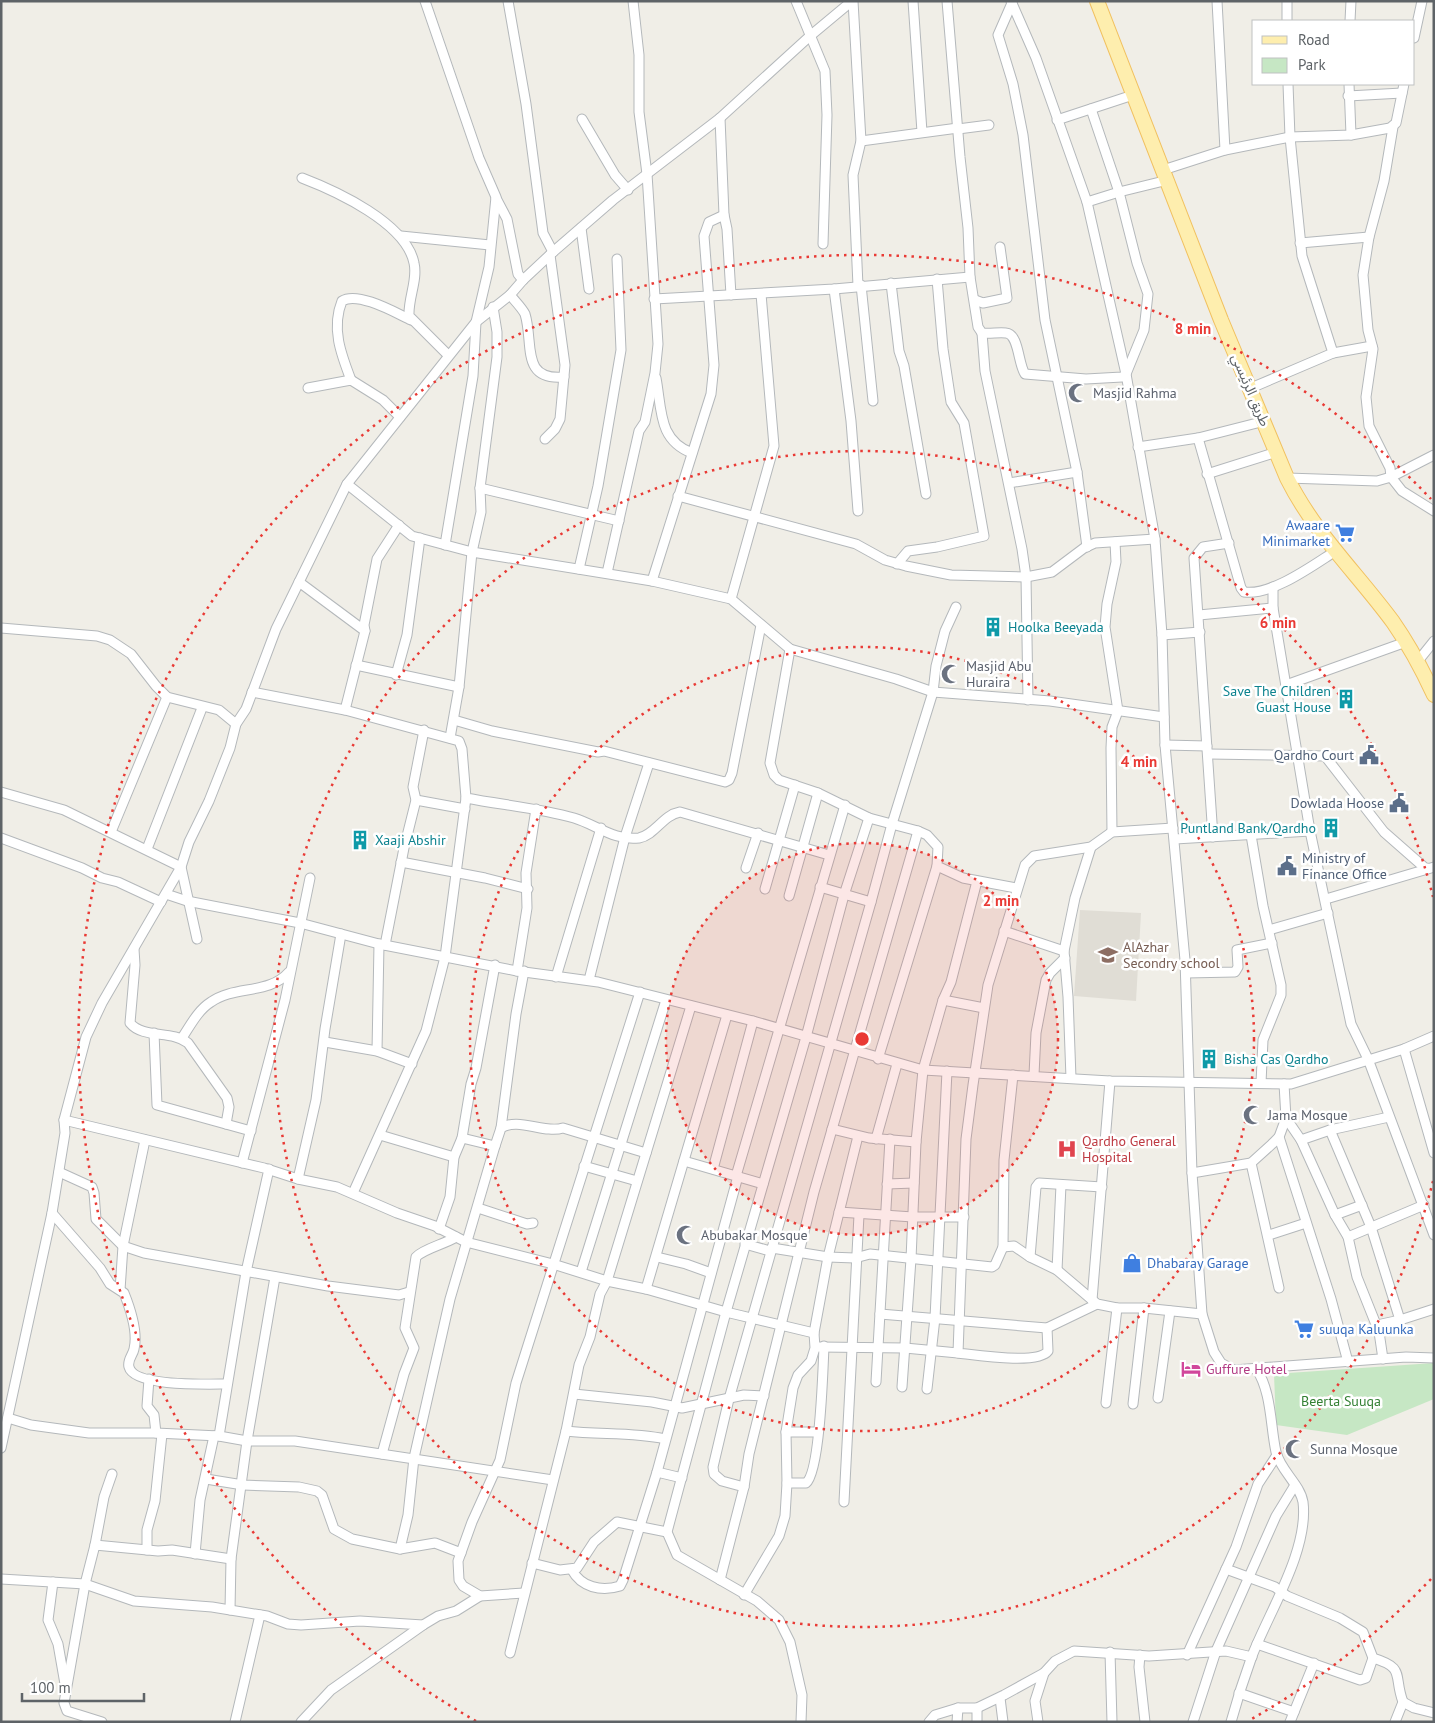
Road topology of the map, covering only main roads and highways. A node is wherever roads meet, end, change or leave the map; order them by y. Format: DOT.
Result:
graph roads {
  1 [pos="1097,1"];
  2 [pos="1430,678"];
  3 [pos="1434,695"];
  1 -- 2 [label="main road, طريق الرئيسي"];
  2 -- 3 [label="main road, طريق الرئيسي"];
}
